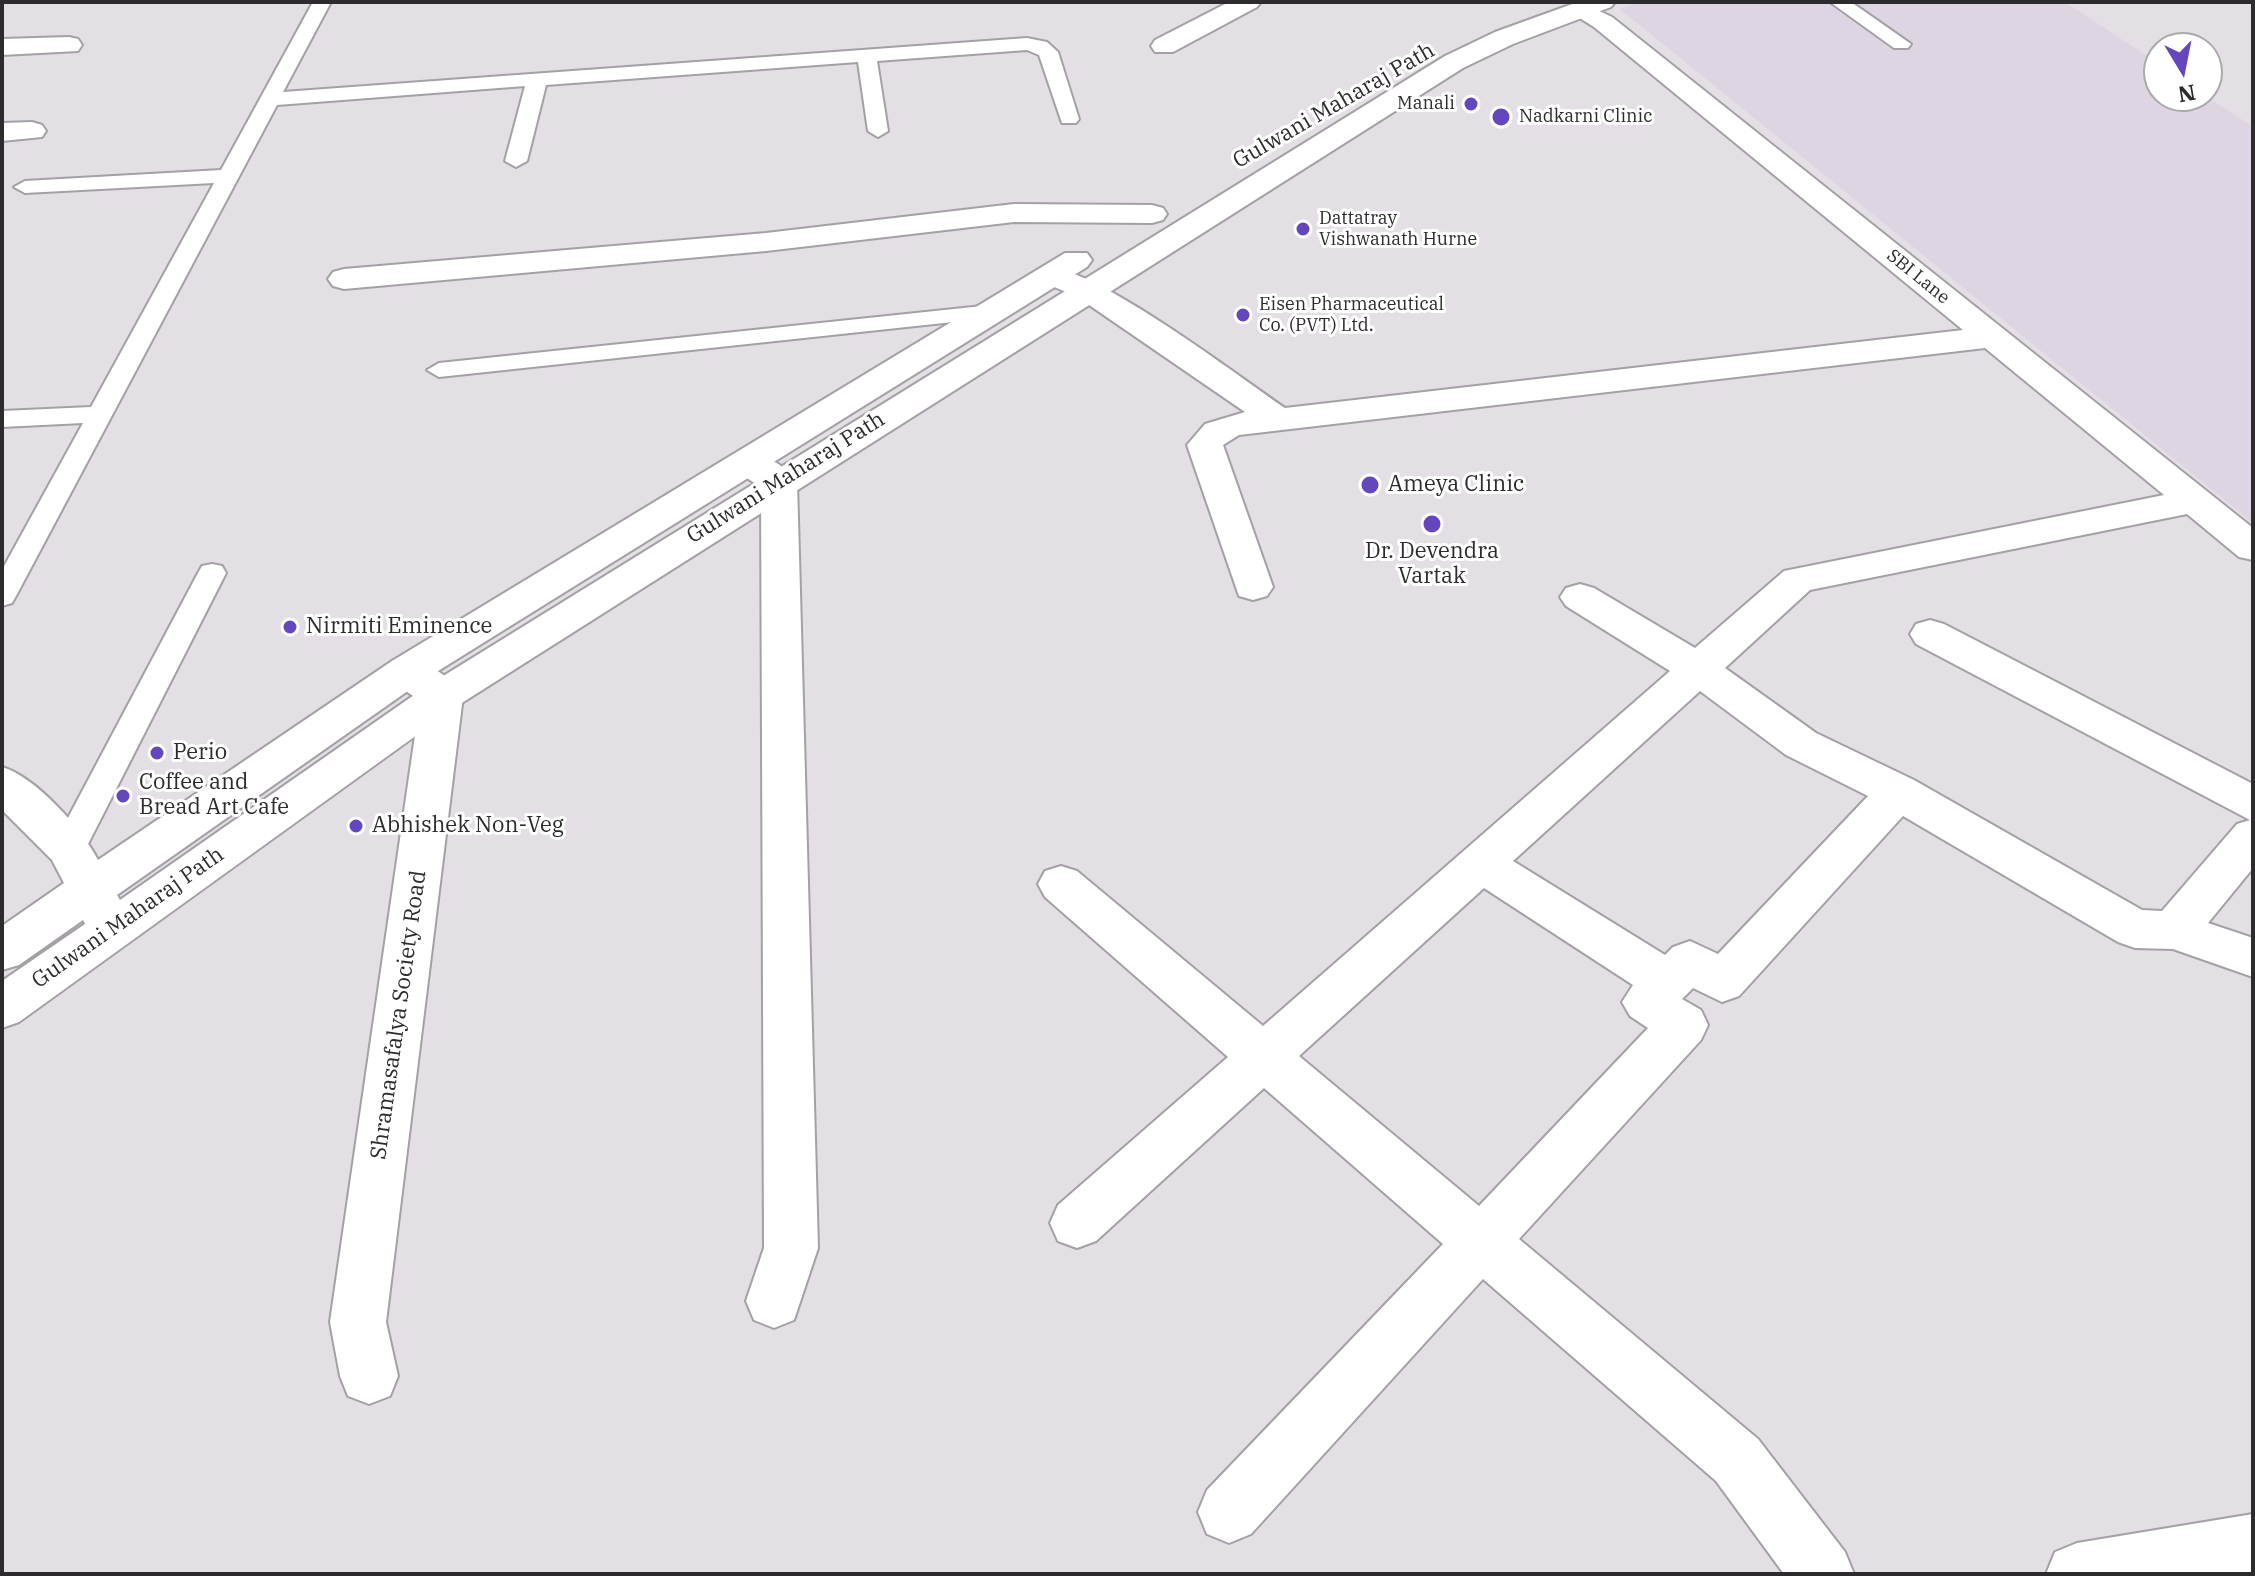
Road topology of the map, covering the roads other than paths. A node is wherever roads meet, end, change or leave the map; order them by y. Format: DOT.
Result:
graph roads {
  1 [pos="322,2"];
  2 [pos="1248,2"];
  3 [pos="1543,2"];
  4 [pos="1839,2"];
  5 [pos="1580,5"];
  6 [pos="1901,44"];
  7 [pos="69,45"];
  8 [pos="1164,46"];
  9 [pos="2,47"];
  10 [pos="867,56"];
  11 [pos="537,80"];
  12 [pos="270,99"];
  13 [pos="1069,119"];
  14 [pos="32,131"];
  15 [pos="878,131"];
  16 [pos="2,132"];
  17 [pos="516,161"];
  18 [pos="228,176"];
  19 [pos="25,187"];
  20 [pos="1152,214"];
  21 [pos="1053,275"];
  22 [pos="344,279"];
  23 [pos="1087,289"];
  24 [pos="992,312"];
  25 [pos="1992,337"];
  26 [pos="439,370"];
  27 [pos="100,414"];
  28 [pos="2,419"];
  29 [pos="1278,419"];
  30 [pos="763,472"];
  31 [pos="2194,501"];
  32 [pos="2253,548"];
  33 [pos="212,573"];
  34 [pos="1253,587"];
  35 [pos="2,596"];
  36 [pos="1580,597"];
  37 [pos="1930,634"];
  38 [pos="1700,670"];
  39 [pos="424,684"];
  40 [pos="2,783"];
  41 [pos="1898,792"];
  42 [pos="2253,804"];
  43 [pos="2253,836"];
  44 [pos="69,848"];
  45 [pos="1482,864"];
  46 [pos="1061,884"];
  47 [pos="91,889"];
  48 [pos="112,929"];
  49 [pos="2174,930"];
  50 [pos="2,951"];
  51 [pos="2253,958"];
  52 [pos="1668,982"];
  53 [pos="2,1008"];
  54 [pos="1266,1056"];
  55 [pos="1077,1223"];
  56 [pos="1481,1241"];
  57 [pos="774,1301"];
  58 [pos="369,1376"];
  59 [pos="1229,1512"];
  60 [pos="2253,1545"];
  61 [pos="1823,1574"];
  62 [pos="2077,1574"];
  1 -- 12 [label="lane"];
  2 -- 8 [label="street"];
  3 -- 20 [label="street, Gulwani Maharaj Path"];
  4 -- 6 [label="lane"];
  5 -- 23 [label="street, Gulwani Maharaj Path"];
  5 -- 25 [label="street, SBI Lane"];
  7 -- 9 [label="street"];
  10 -- 11 [label="lane"];
  10 -- 13 [label="lane"];
  10 -- 15 [label="lane"];
  11 -- 12 [label="lane"];
  11 -- 17 [label="lane"];
  12 -- 18 [label="lane"];
  14 -- 16 [label="street"];
  18 -- 19 [label="lane"];
  18 -- 27 [label="lane"];
  20 -- 21 [label="street, Gulwani Maharaj Path"];
  20 -- 22 [label="street"];
  21 -- 23 [label="street"];
  21 -- 24 [label="street, Gulwani Maharaj Path"];
  23 -- 29 [label="street"];
  23 -- 30 [label="street, Gulwani Maharaj Path"];
  24 -- 26 [label="lane"];
  24 -- 30 [label="street, Gulwani Maharaj Path"];
  25 -- 29 [label="street"];
  25 -- 31 [label="street, SBI Lane"];
  27 -- 28 [label="lane"];
  27 -- 35 [label="lane"];
  29 -- 34 [label="street"];
  30 -- 39 [label="street, Gulwani Maharaj Path"];
  30 -- 57 [label="street"];
  31 -- 32 [label="street, SBI Lane"];
  31 -- 38 [label="street"];
  33 -- 44 [label="lane"];
  36 -- 38 [label="street"];
  37 -- 42 [label="street"];
  38 -- 41 [label="street"];
  38 -- 45 [label="street"];
  39 -- 47 [label="street, Gulwani Maharaj Path"];
  39 -- 48 [label="street, Gulwani Maharaj Path"];
  39 -- 58 [label="street, Shramasafalya Society Road"];
  40 -- 44 [label="street"];
  41 -- 49 [label="street"];
  41 -- 52 [label="street"];
  43 -- 49 [label="street"];
  44 -- 47 [label="street"];
  45 -- 52 [label="street"];
  45 -- 54 [label="street"];
  46 -- 54 [label="street"];
  47 -- 48 [label="street"];
  47 -- 50 [label="street, Gulwani Maharaj Path"];
  48 -- 53 [label="street, Gulwani Maharaj Path"];
  49 -- 51 [label="street"];
  52 -- 56 [label="street"];
  54 -- 55 [label="street"];
  54 -- 56 [label="street"];
  56 -- 59 [label="street"];
  56 -- 61 [label="street"];
  60 -- 62 [label="street"];
}
